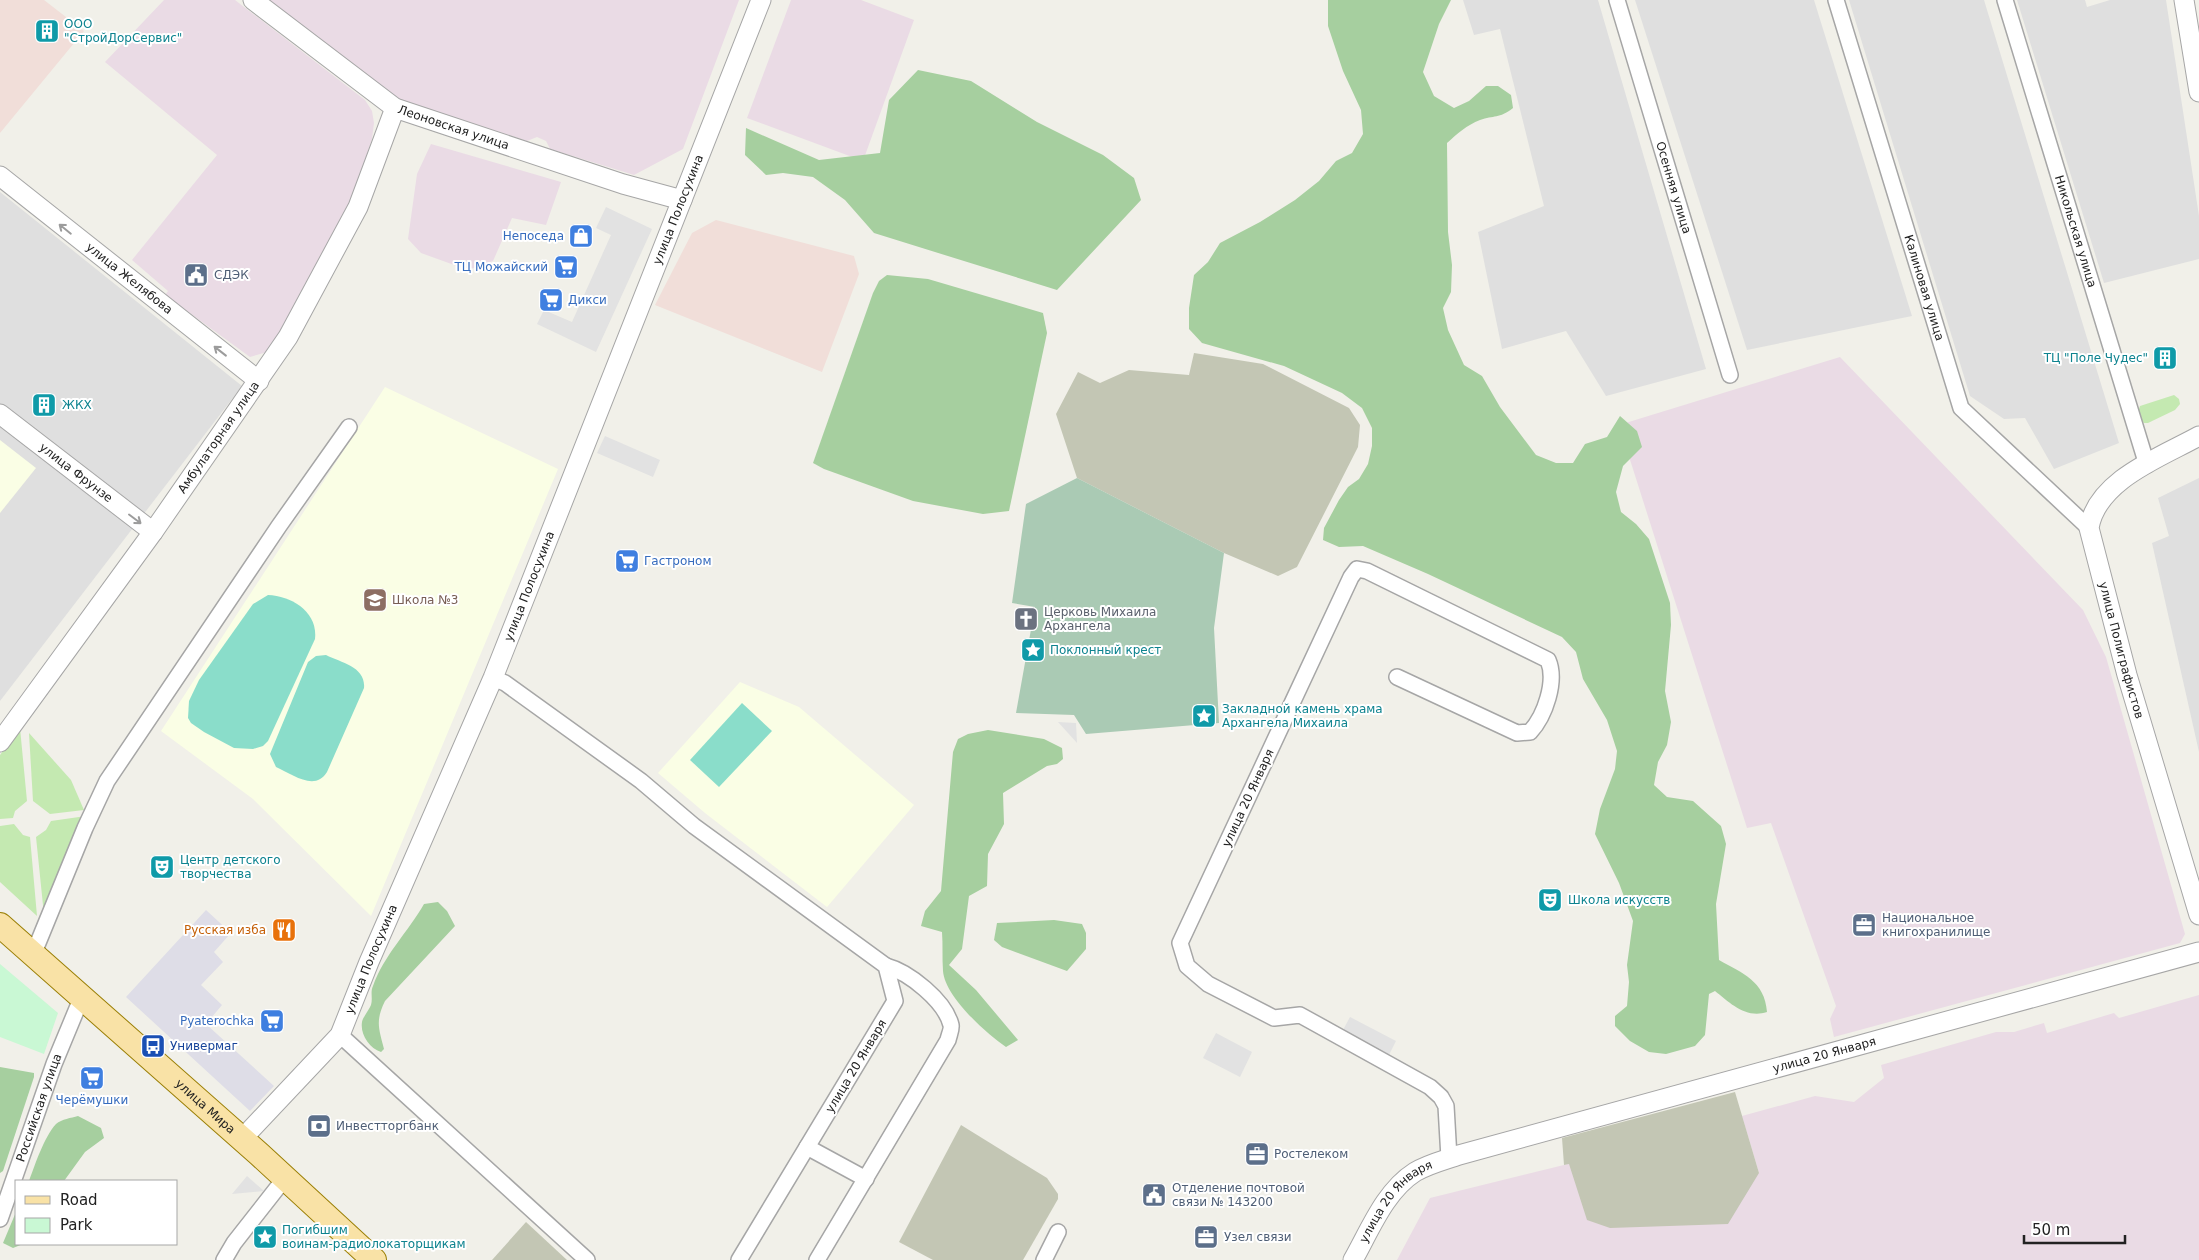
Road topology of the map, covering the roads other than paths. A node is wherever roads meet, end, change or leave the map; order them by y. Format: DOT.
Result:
graph roads {
  1 [pos="253,0"];
  2 [pos="761,0"];
  3 [pos="1617,0"];
  4 [pos="1836,0"];
  5 [pos="2005,0"];
  6 [pos="2184,0"];
  7 [pos="2194,25"];
  8 [pos="2199,92"];
  9 [pos="395,108"];
  10 [pos="0,176"];
  11 [pos="682,200"];
  12 [pos="1730,375"];
  13 [pos="258,381"];
  14 [pos="0,414"];
  15 [pos="349,427"];
  16 [pos="2199,436"];
  17 [pos="2147,465"];
  18 [pos="2089,528"];
  19 [pos="153,532"];
  20 [pos="1398,677"];
  21 [pos="493,678"];
  22 [pos="0,742"];
  23 [pos="2199,915"];
  24 [pos="0,925"];
  25 [pos="2199,952"];
  26 [pos="33,955"];
  27 [pos="886,966"];
  28 [pos="81,998"];
  29 [pos="340,1035"];
  30 [pos="242,1140"];
  31 [pos="808,1147"];
  32 [pos="1450,1158"];
  33 [pos="285,1178"];
  34 [pos="866,1179"];
  35 [pos="0,1219"];
  36 [pos="1058,1232"];
  37 [pos="224,1260"];
  38 [pos="374,1260"];
  39 [pos="587,1260"];
  40 [pos="739,1260"];
  41 [pos="817,1260"];
  42 [pos="1044,1260"];
  43 [pos="1353,1260"];
  1 -- 9 [label="street, Леоновская улица"];
  2 -- 11 [label="street, улица Полосухина"];
  3 -- 12 [label="street, Осенняя улица"];
  4 -- 18 [label="street, Калиновая улица"];
  5 -- 17 [label="street, Никольская улица"];
  6 -- 7 [label="street"];
  7 -- 8 [label="street"];
  9 -- 11 [label="street, Леоновская улица"];
  9 -- 13 [label="street, Амбулаторная улица"];
  13 -- 10 [label="street, улица Желябова, one-way"];
  11 -- 21 [label="street, улица Полосухина"];
  13 -- 19 [label="street, Амбулаторная улица"];
  14 -- 19 [label="street, улица Фрунзе, one-way"];
  15 -- 26 [label="street"];
  16 -- 17 [label="street"];
  17 -- 18 [label="street"];
  18 -- 23 [label="street, улица Полиграфистов"];
  19 -- 22 [label="street, Амбулаторная улица"];
  20 -- 32 [label="street, улица 20 Января"];
  21 -- 27 [label="street"];
  21 -- 29 [label="street, улица Полосухина"];
  24 -- 26 [label="main road, улица Мира"];
  25 -- 32 [label="street, улица 20 Января"];
  26 -- 28 [label="main road, улица Мира"];
  27 -- 31 [label="street, улица 20 Января"];
  27 -- 34 [label="street"];
  28 -- 30 [label="main road, улица Мира"];
  28 -- 35 [label="street, Российская улица"];
  29 -- 30 [label="street, улица Полосухина"];
  29 -- 39 [label="street"];
  30 -- 33 [label="main road, улица Мира"];
  31 -- 34 [label="street"];
  31 -- 40 [label="street, улица 20 Января"];
  32 -- 43 [label="street, улица 20 Января"];
  33 -- 37 [label="street"];
  33 -- 38 [label="main road, улица Мира"];
  34 -- 41 [label="street"];
  36 -- 42 [label="street"];
}
